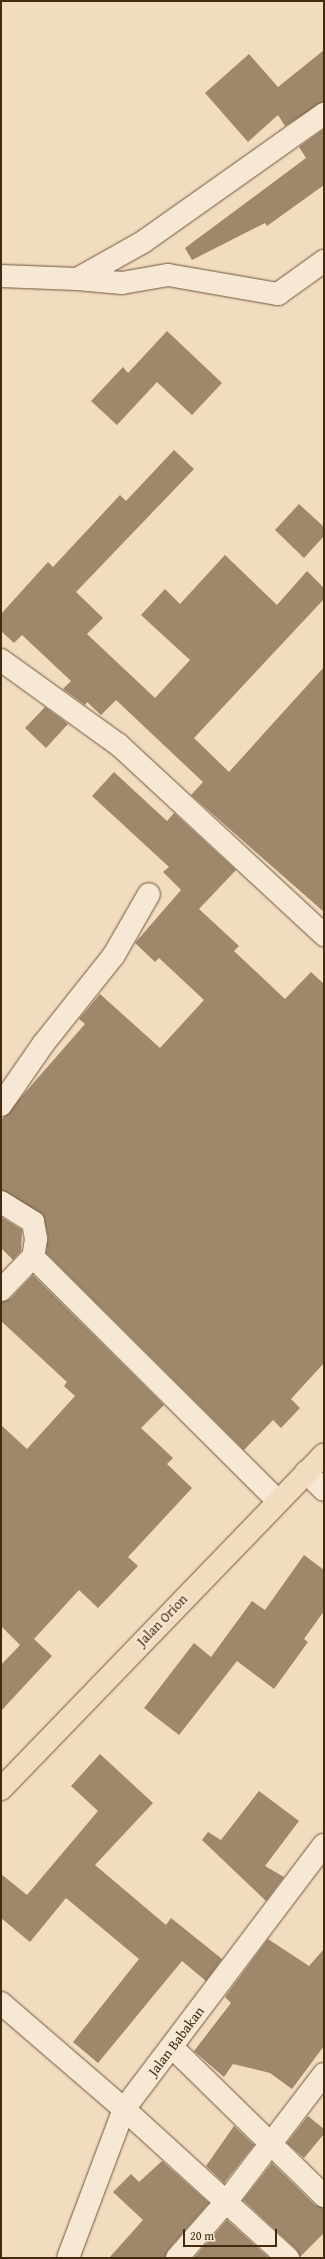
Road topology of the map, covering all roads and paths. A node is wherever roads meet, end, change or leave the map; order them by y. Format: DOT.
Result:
graph roads {
  1 [pos="324,114"];
  2 [pos="324,261"];
  3 [pos="1,276"];
  4 [pos="77,279"];
  5 [pos="4,668"];
  6 [pos="148,894"];
  7 [pos="324,935"];
  8 [pos="1,1106"];
  9 [pos="1,1202"];
  10 [pos="33,1257"];
  11 [pos="1,1290"];
  12 [pos="324,1454"];
  13 [pos="306,1472"];
  14 [pos="324,1490"];
  15 [pos="277,1500"];
  16 [pos="1,1787"];
  17 [pos="324,1844"];
  18 [pos="1,2003"];
  19 [pos="172,2047"];
  20 [pos="324,2074"];
  21 [pos="124,2109"];
  22 [pos="272,2142"];
  23 [pos="324,2196"];
  24 [pos="226,2202"];
  25 [pos="68,2258"];
  26 [pos="177,2258"];
  27 [pos="288,2258"];
  1 -- 4 [label="street"];
  2 -- 4 [label="street"];
  3 -- 4 [label="street"];
  5 -- 7 [label="street"];
  6 -- 8 [label="street"];
  9 -- 10 [label="street"];
  10 -- 11 [label="street"];
  10 -- 15 [label="street"];
  12 -- 13 [label="highway, Jalan Orion"];
  13 -- 14 [label="street"];
  13 -- 15 [label="highway, Jalan Orion"];
  15 -- 16 [label="highway, Jalan Orion"];
  17 -- 19 [label="street, Jalan Babakan"];
  18 -- 21 [label="street"];
  19 -- 21 [label="street, Jalan Babakan"];
  19 -- 22 [label="street"];
  20 -- 22 [label="street"];
  21 -- 24 [label="street"];
  21 -- 25 [label="street, Jalan Babakan"];
  22 -- 23 [label="street"];
  22 -- 24 [label="street"];
  24 -- 26 [label="street"];
  24 -- 27 [label="street"];
}
